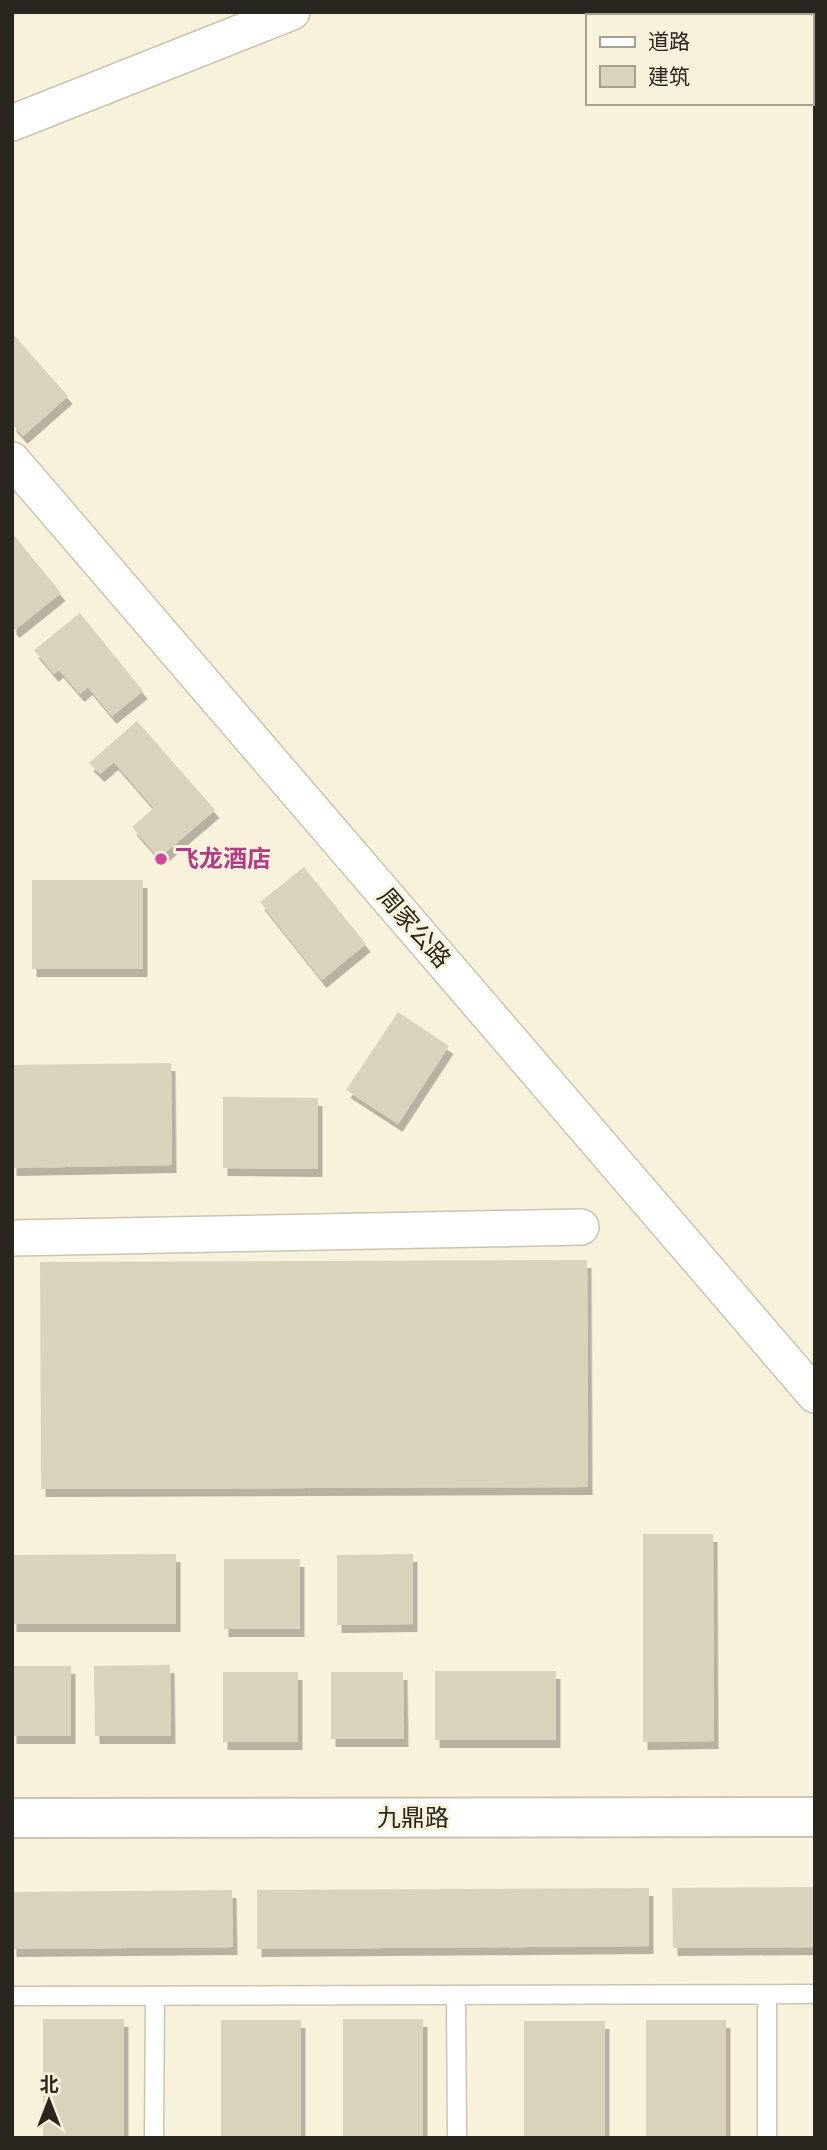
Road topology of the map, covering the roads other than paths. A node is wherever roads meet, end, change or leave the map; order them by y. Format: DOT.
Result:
graph roads {
  1 [pos="292,12"];
  2 [pos="12,123"];
  3 [pos="12,460"];
  4 [pos="582,1227"];
  5 [pos="12,1238"];
  6 [pos="815,1395"];
  7 [pos="815,1817"];
  8 [pos="12,1818"];
  9 [pos="767,1994"];
  10 [pos="815,1994"];
  11 [pos="456,1995"];
  12 [pos="12,1996"];
  13 [pos="155,1996"];
  14 [pos="154,2138"];
  15 [pos="457,2138"];
  16 [pos="767,2138"];
  1 -- 2 [label="street"];
  3 -- 6 [label="street, 周家公路"];
  4 -- 5 [label="street"];
  7 -- 8 [label="street, 九鼎路"];
  9 -- 10 [label="lane"];
  9 -- 11 [label="lane"];
  9 -- 16 [label="lane"];
  11 -- 13 [label="lane"];
  11 -- 15 [label="lane"];
  12 -- 13 [label="lane"];
  13 -- 14 [label="lane"];
}
